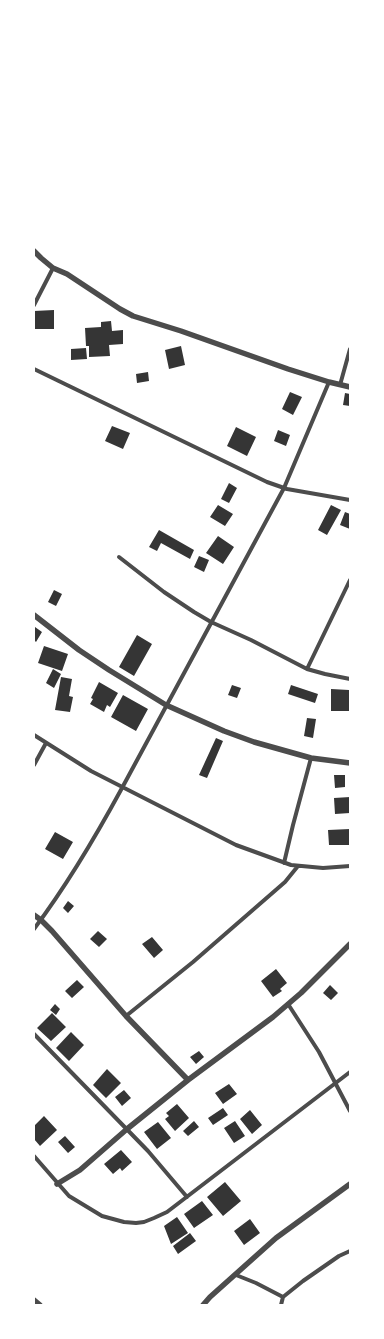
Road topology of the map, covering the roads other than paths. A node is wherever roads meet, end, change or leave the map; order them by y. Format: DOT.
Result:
graph roads {
  1 [pos="34,250"];
  2 [pos="53,268"];
  3 [pos="34,305"];
  4 [pos="350,349"];
  5 [pos="34,369"];
  6 [pos="329,382"];
  7 [pos="340,385"];
  8 [pos="350,387"];
  9 [pos="284,488"];
  10 [pos="350,500"];
  11 [pos="119,557"];
  12 [pos="350,580"];
  13 [pos="344,591"];
  14 [pos="350,594"];
  15 [pos="34,616"];
  16 [pos="211,622"];
  17 [pos="307,669"];
  18 [pos="350,679"];
  19 [pos="166,705"];
  20 [pos="34,735"];
  21 [pos="46,743"];
  22 [pos="311,758"];
  23 [pos="350,763"];
  24 [pos="34,765"];
  25 [pos="122,788"];
  26 [pos="284,863"];
  27 [pos="298,866"];
  28 [pos="350,866"];
  29 [pos="34,915"];
  30 [pos="41,920"];
  31 [pos="34,929"];
  32 [pos="350,944"];
  33 [pos="288,1004"];
  34 [pos="126,1016"];
  35 [pos="34,1034"];
  36 [pos="350,1072"];
  37 [pos="188,1080"];
  38 [pos="335,1083"];
  39 [pos="350,1111"];
  40 [pos="127,1129"];
  41 [pos="34,1156"];
  42 [pos="57,1184"];
  43 [pos="350,1184"];
  44 [pos="187,1197"];
  45 [pos="350,1251"];
  46 [pos="236,1275"];
  47 [pos="283,1297"];
  48 [pos="34,1300"];
  49 [pos="40,1305"];
  50 [pos="203,1305"];
  51 [pos="282,1305"];
  1 -- 2 [label="street"];
  2 -- 3 [label="street"];
  2 -- 6 [label="street"];
  4 -- 7 [label="street"];
  5 -- 9 [label="street"];
  6 -- 7 [label="street"];
  6 -- 9 [label="street"];
  7 -- 8 [label="street"];
  9 -- 10 [label="street"];
  9 -- 16 [label="street"];
  11 -- 16 [label="street"];
  12 -- 13 [label="street"];
  13 -- 14 [label="street"];
  13 -- 17 [label="street"];
  15 -- 19 [label="street"];
  16 -- 17 [label="street"];
  16 -- 19 [label="street"];
  17 -- 18 [label="street"];
  19 -- 22 [label="street"];
  19 -- 25 [label="street"];
  20 -- 21 [label="street"];
  21 -- 24 [label="street"];
  21 -- 25 [label="street"];
  22 -- 23 [label="street"];
  22 -- 26 [label="street"];
  25 -- 26 [label="street"];
  25 -- 30 [label="street"];
  26 -- 27 [label="street"];
  27 -- 28 [label="street"];
  27 -- 34 [label="street"];
  29 -- 30 [label="street"];
  30 -- 31 [label="street"];
  30 -- 34 [label="street"];
  32 -- 33 [label="street"];
  33 -- 37 [label="street"];
  33 -- 38 [label="street"];
  34 -- 37 [label="street"];
  35 -- 40 [label="street"];
  36 -- 38 [label="street"];
  37 -- 40 [label="street"];
  38 -- 39 [label="street"];
  38 -- 44 [label="street"];
  40 -- 42 [label="street"];
  40 -- 44 [label="street"];
  41 -- 42 [label="street"];
  42 -- 44 [label="street"];
  43 -- 46 [label="street"];
  45 -- 47 [label="street"];
  46 -- 47 [label="street"];
  46 -- 50 [label="street"];
  47 -- 51 [label="street"];
  48 -- 49 [label="street"];
}
